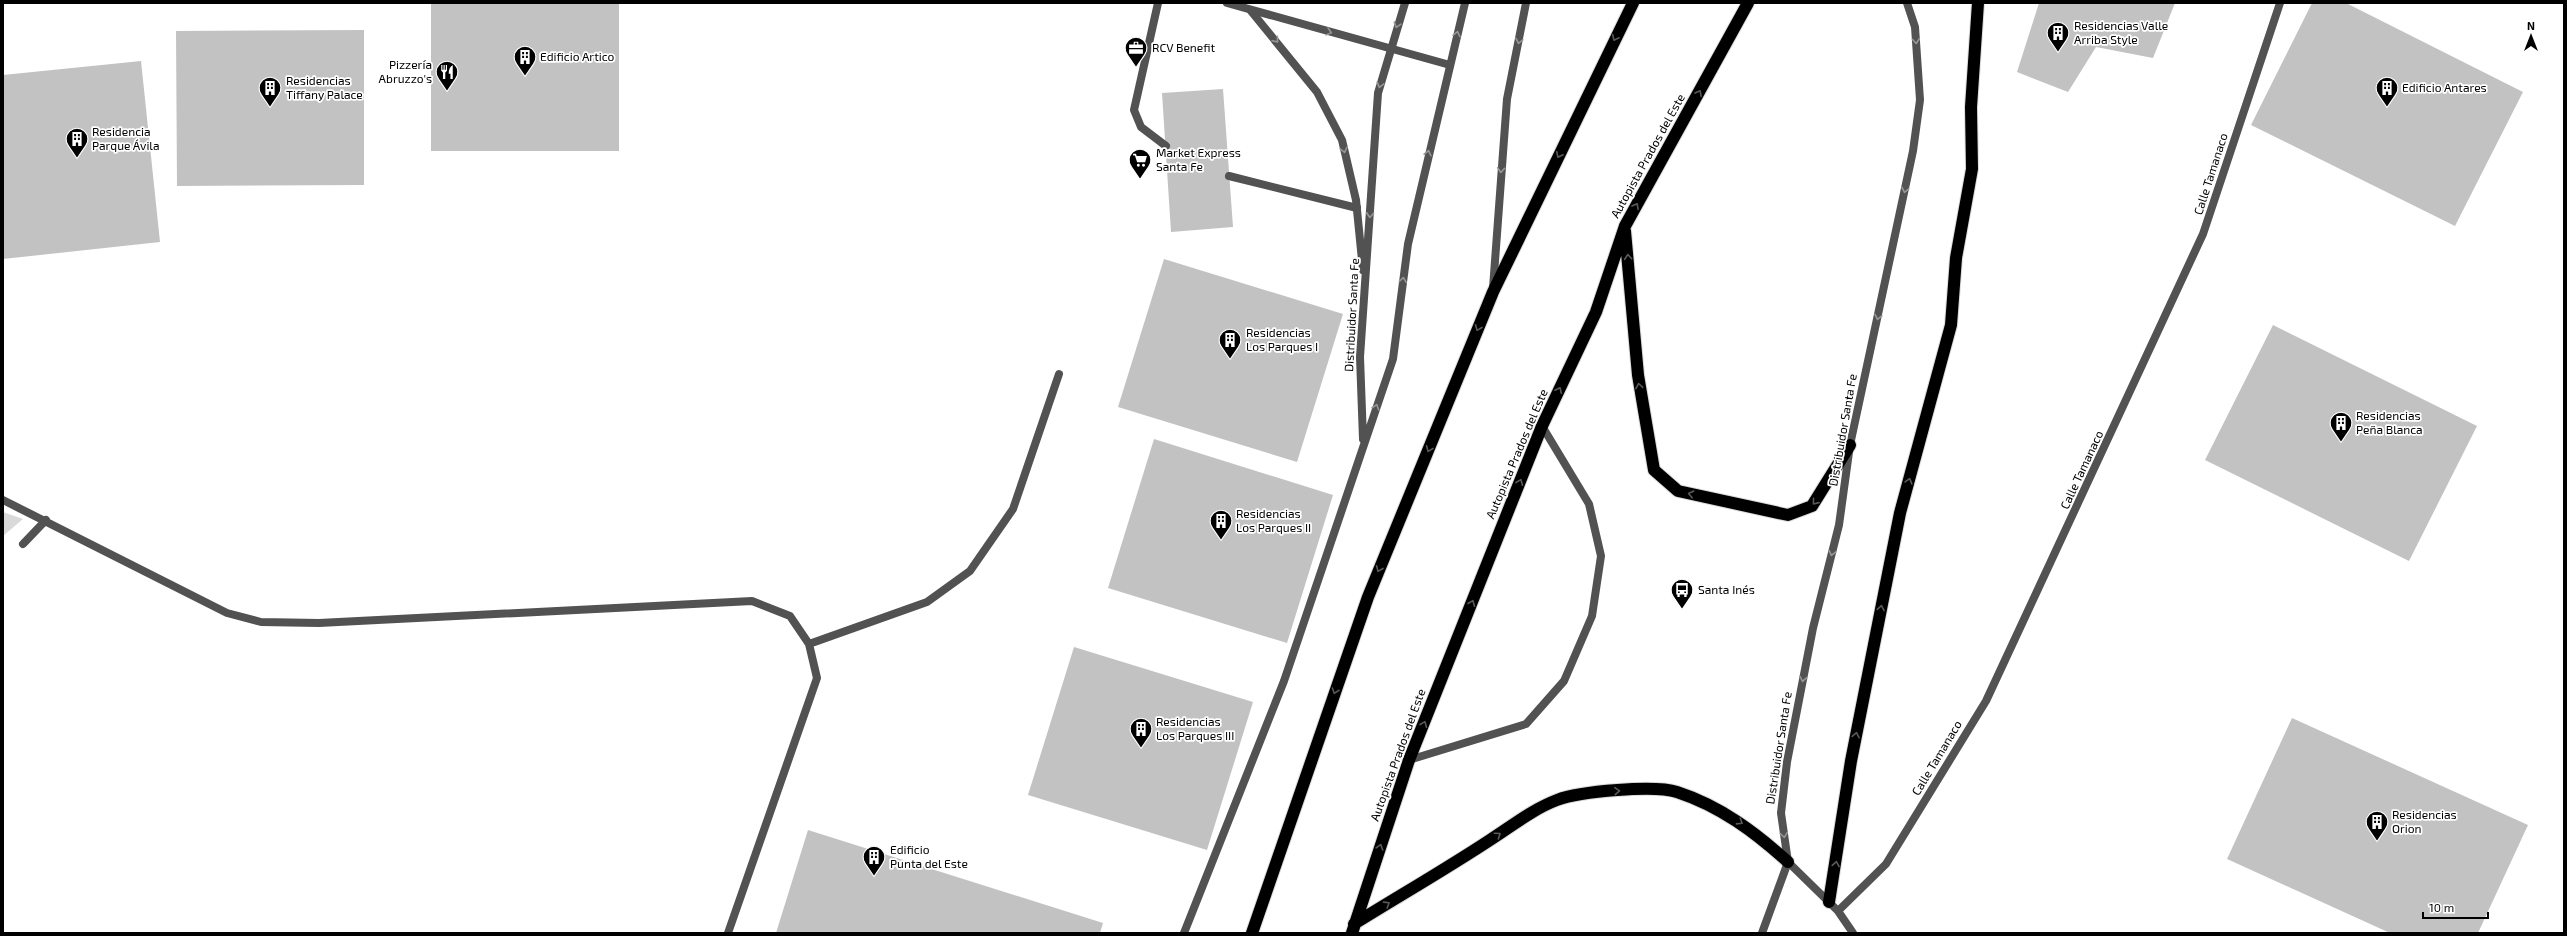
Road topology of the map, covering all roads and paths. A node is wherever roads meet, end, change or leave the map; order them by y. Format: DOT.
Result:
graph roads {
  1 [pos="1158,3"];
  2 [pos="1227,3"];
  3 [pos="1405,3"];
  4 [pos="1465,3"];
  5 [pos="1526,3"];
  6 [pos="1632,3"];
  7 [pos="1748,3"];
  8 [pos="1907,3"];
  9 [pos="1978,3"];
  10 [pos="2280,3"];
  11 [pos="1251,11"];
  12 [pos="1390,48"];
  13 [pos="1450,65"];
  14 [pos="1166,146"];
  15 [pos="1229,176"];
  16 [pos="1357,208"];
  17 [pos="1625,226"];
  18 [pos="1493,292"];
  19 [pos="1365,297"];
  20 [pos="1059,374"];
  21 [pos="1542,426"];
  22 [pos="1364,444"];
  23 [pos="1850,445"];
  24 [pos="3,500"];
  25 [pos="46,520"];
  26 [pos="23,544"];
  27 [pos="809,644"];
  28 [pos="1409,760"];
  29 [pos="1788,862"];
  30 [pos="1829,902"];
  31 [pos="1838,911"];
  32 [pos="1353,929"];
  33 [pos="728,933"];
  34 [pos="1184,933"];
  35 [pos="1252,933"];
  36 [pos="1762,933"];
  37 [pos="1853,933"];
  1 -- 14 [label="street"];
  2 -- 11 [label="street"];
  3 -- 12 [label="street, Distribuidor Santa Fe, one-way"];
  13 -- 4 [label="street, one-way"];
  5 -- 18 [label="street, one-way"];
  6 -- 18 [label="highway, one-way"];
  17 -- 7 [label="highway, Autopista Prados del Este, one-way"];
  8 -- 23 [label="street, Distribuidor Santa Fe, one-way"];
  30 -- 9 [label="highway, one-way"];
  10 -- 31 [label="street, Calle Tamanaco"];
  11 -- 12 [label="street, one-way"];
  11 -- 16 [label="street, one-way"];
  12 -- 13 [label="street"];
  12 -- 19 [label="street, Distribuidor Santa Fe, one-way"];
  22 -- 13 [label="street, one-way"];
  15 -- 16 [label="street"];
  16 -- 19 [label="street"];
  21 -- 17 [label="highway, Autopista Prados del Este, one-way"];
  23 -- 17 [label="highway, one-way"];
  18 -- 35 [label="highway, one-way"];
  19 -- 22 [label="street, Distribuidor Santa Fe"];
  20 -- 27 [label="street"];
  28 -- 21 [label="highway, Autopista Prados del Este, one-way"];
  21 -- 28 [label="street"];
  22 -- 34 [label="street"];
  23 -- 29 [label="street, Distribuidor Santa Fe, one-way"];
  24 -- 25 [label="street"];
  25 -- 26 [label="street"];
  25 -- 27 [label="street"];
  27 -- 33 [label="street"];
  32 -- 28 [label="highway, Autopista Prados del Este, one-way"];
  29 -- 30 [label="street"];
  32 -- 29 [label="highway, one-way"];
  29 -- 36 [label="street"];
  30 -- 31 [label="street"];
  31 -- 37 [label="street"];
}
